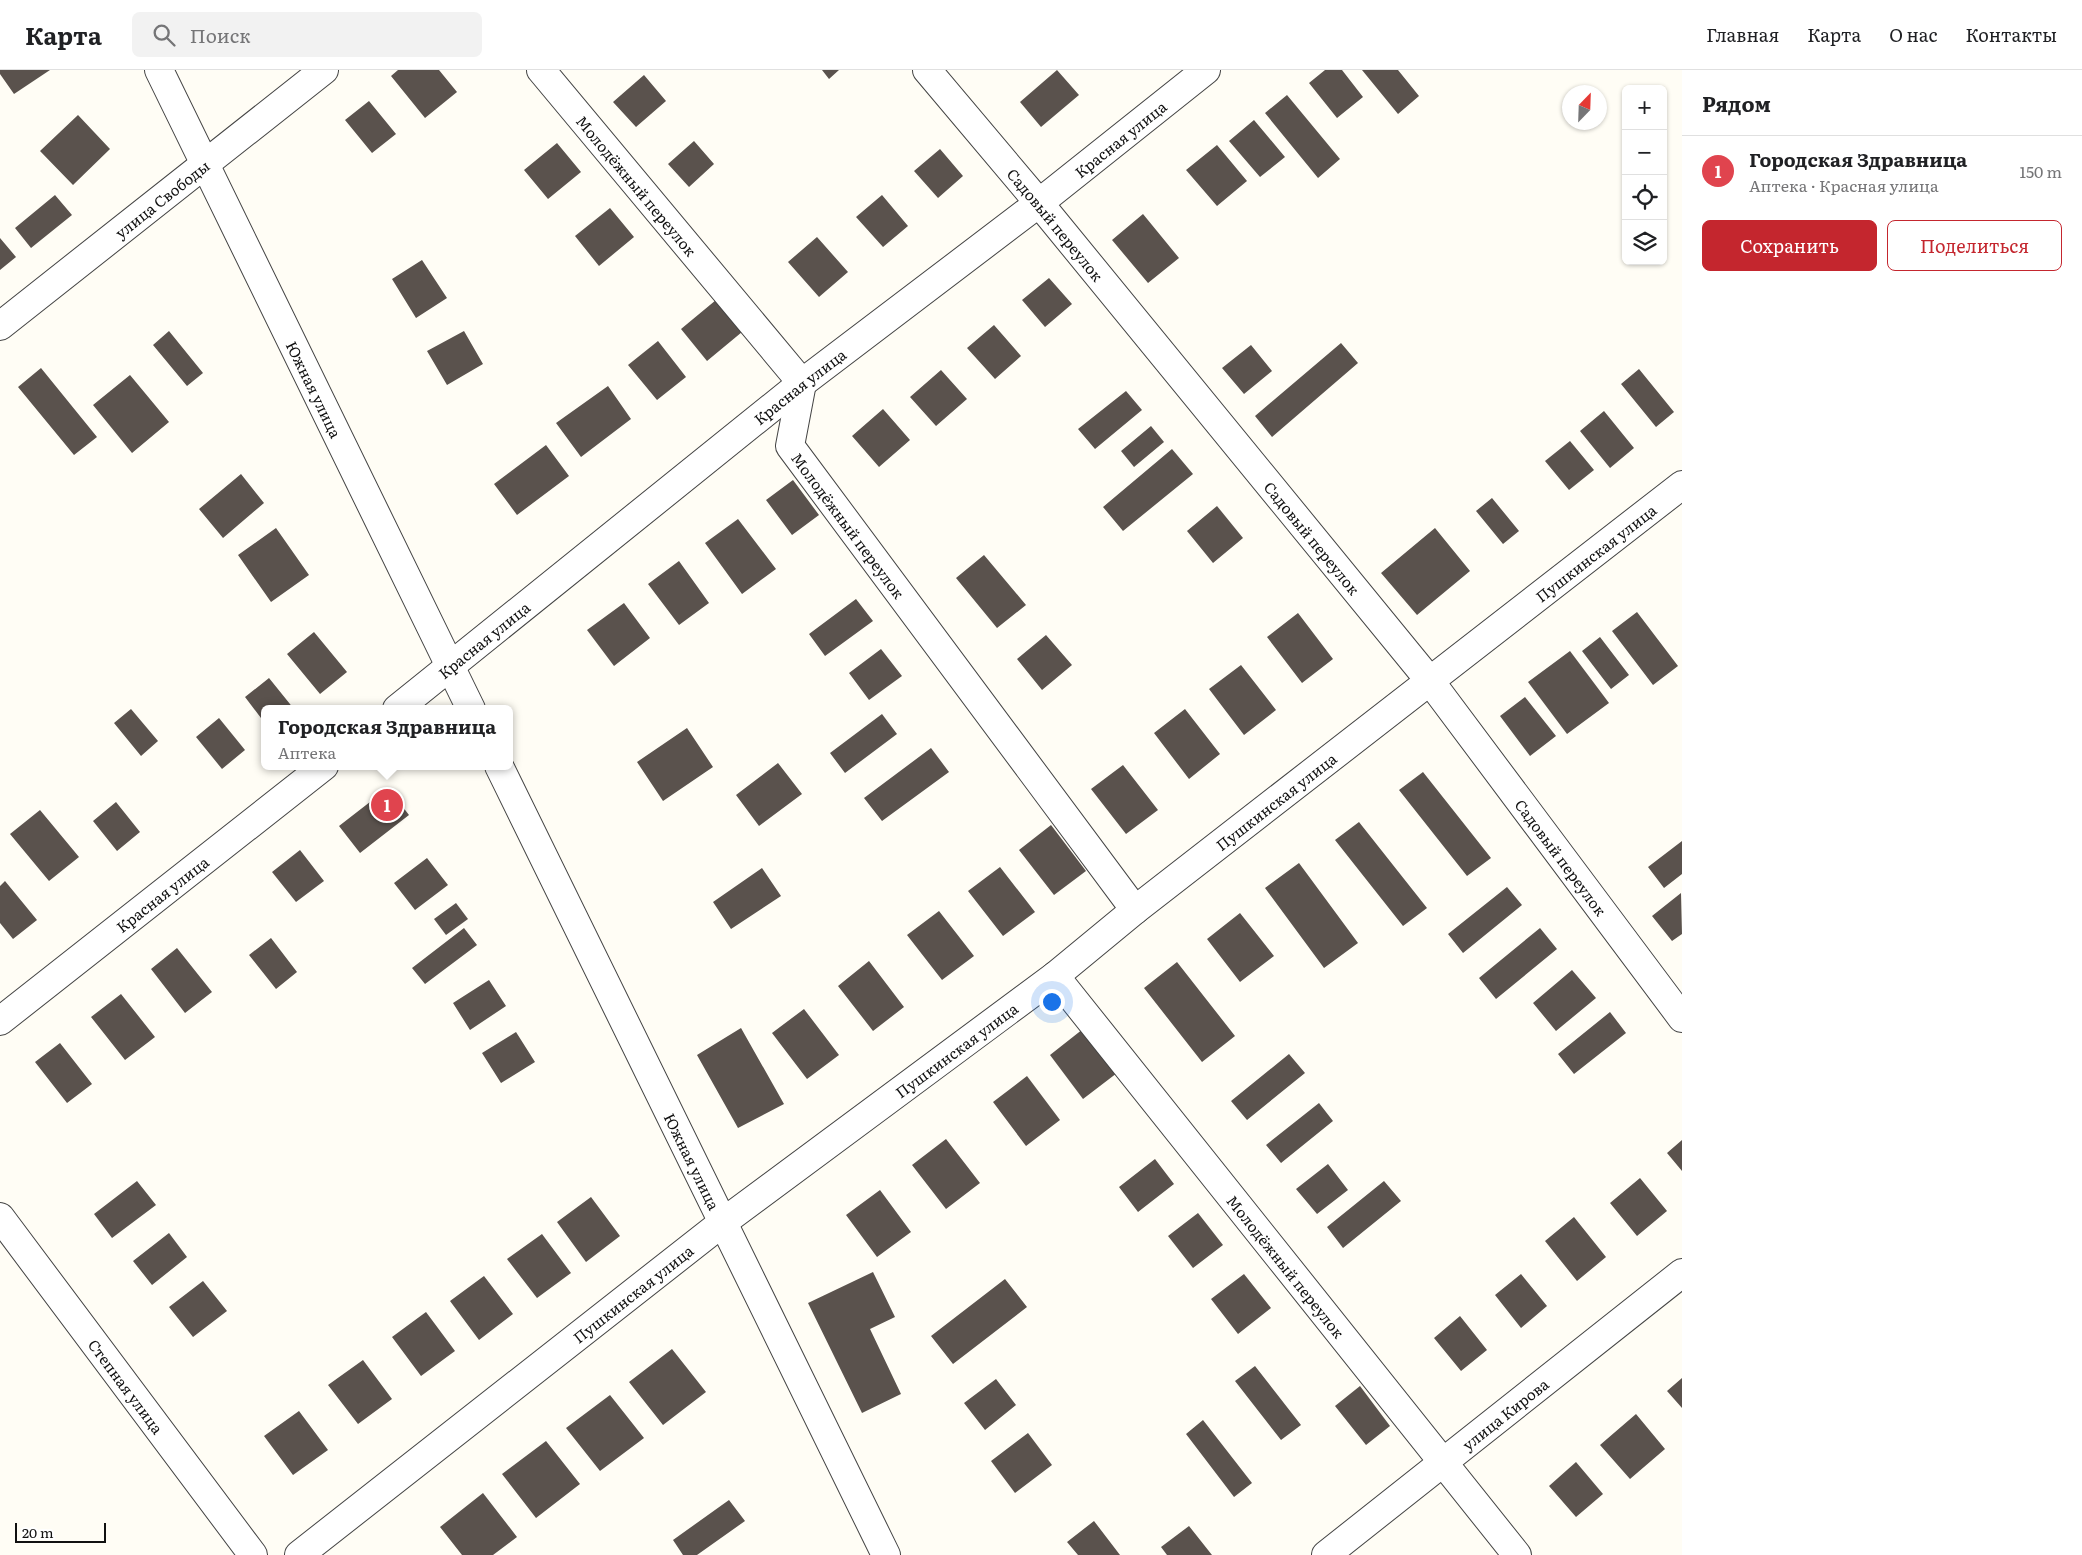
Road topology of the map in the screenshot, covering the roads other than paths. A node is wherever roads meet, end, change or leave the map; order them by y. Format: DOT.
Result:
graph roads {
  1 [pos="159,70"];
  2 [pos="324,70"];
  3 [pos="541,70"];
  4 [pos="927,70"];
  5 [pos="1206,70"];
  6 [pos="205,164"];
  7 [pos="1039,203"];
  8 [pos="0,326"];
  9 [pos="802,383"];
  10 [pos="1682,485"];
  11 [pos="450,667"];
  12 [pos="1430,681"];
  13 [pos="402,705"];
  14 [pos="469,705"];
  15 [pos="319,770"];
  16 [pos="501,770"];
  17 [pos="1135,910"];
  18 [pos="1055,976"];
  19 [pos="1682,1018"];
  20 [pos="0,1021"];
  21 [pos="0,1216"];
  22 [pos="722,1223"];
  23 [pos="1682,1273"];
  24 [pos="1442,1462"];
  25 [pos="253,1555"];
  26 [pos="298,1555"];
  27 [pos="886,1555"];
  28 [pos="1326,1555"];
  29 [pos="1517,1555"];
  1 -- 6 [label="street, Южная улица"];
  2 -- 6 [label="street, улица Свободы"];
  3 -- 9 [label="street, Молодёжный переулок"];
  4 -- 7 [label="street, Садовый переулок"];
  5 -- 7 [label="street, Красная улица"];
  6 -- 8 [label="street, улица Свободы"];
  6 -- 11 [label="street, Южная улица"];
  7 -- 9 [label="street, Красная улица"];
  7 -- 12 [label="street, Садовый переулок"];
  9 -- 11 [label="street, Красная улица"];
  9 -- 17 [label="street, Молодёжный переулок"];
  10 -- 12 [label="street, Пушкинская улица"];
  11 -- 13 [label="street, Красная улица"];
  11 -- 14 [label="street, Южная улица"];
  12 -- 17 [label="street, Пушкинская улица"];
  12 -- 19 [label="street, Садовый переулок"];
  15 -- 20 [label="street, Красная улица"];
  16 -- 22 [label="street, Южная улица"];
  17 -- 18 [label="street, Пушкинская улица"];
  18 -- 22 [label="street, Пушкинская улица"];
  18 -- 24 [label="street, Молодёжный переулок"];
  21 -- 25 [label="street, Степная улица"];
  22 -- 26 [label="street, Пушкинская улица"];
  22 -- 27 [label="street, Южная улица"];
  23 -- 24 [label="street, улица Кирова"];
  24 -- 28 [label="street, улица Кирова"];
  24 -- 29 [label="street, Молодёжный переулок"];
}
